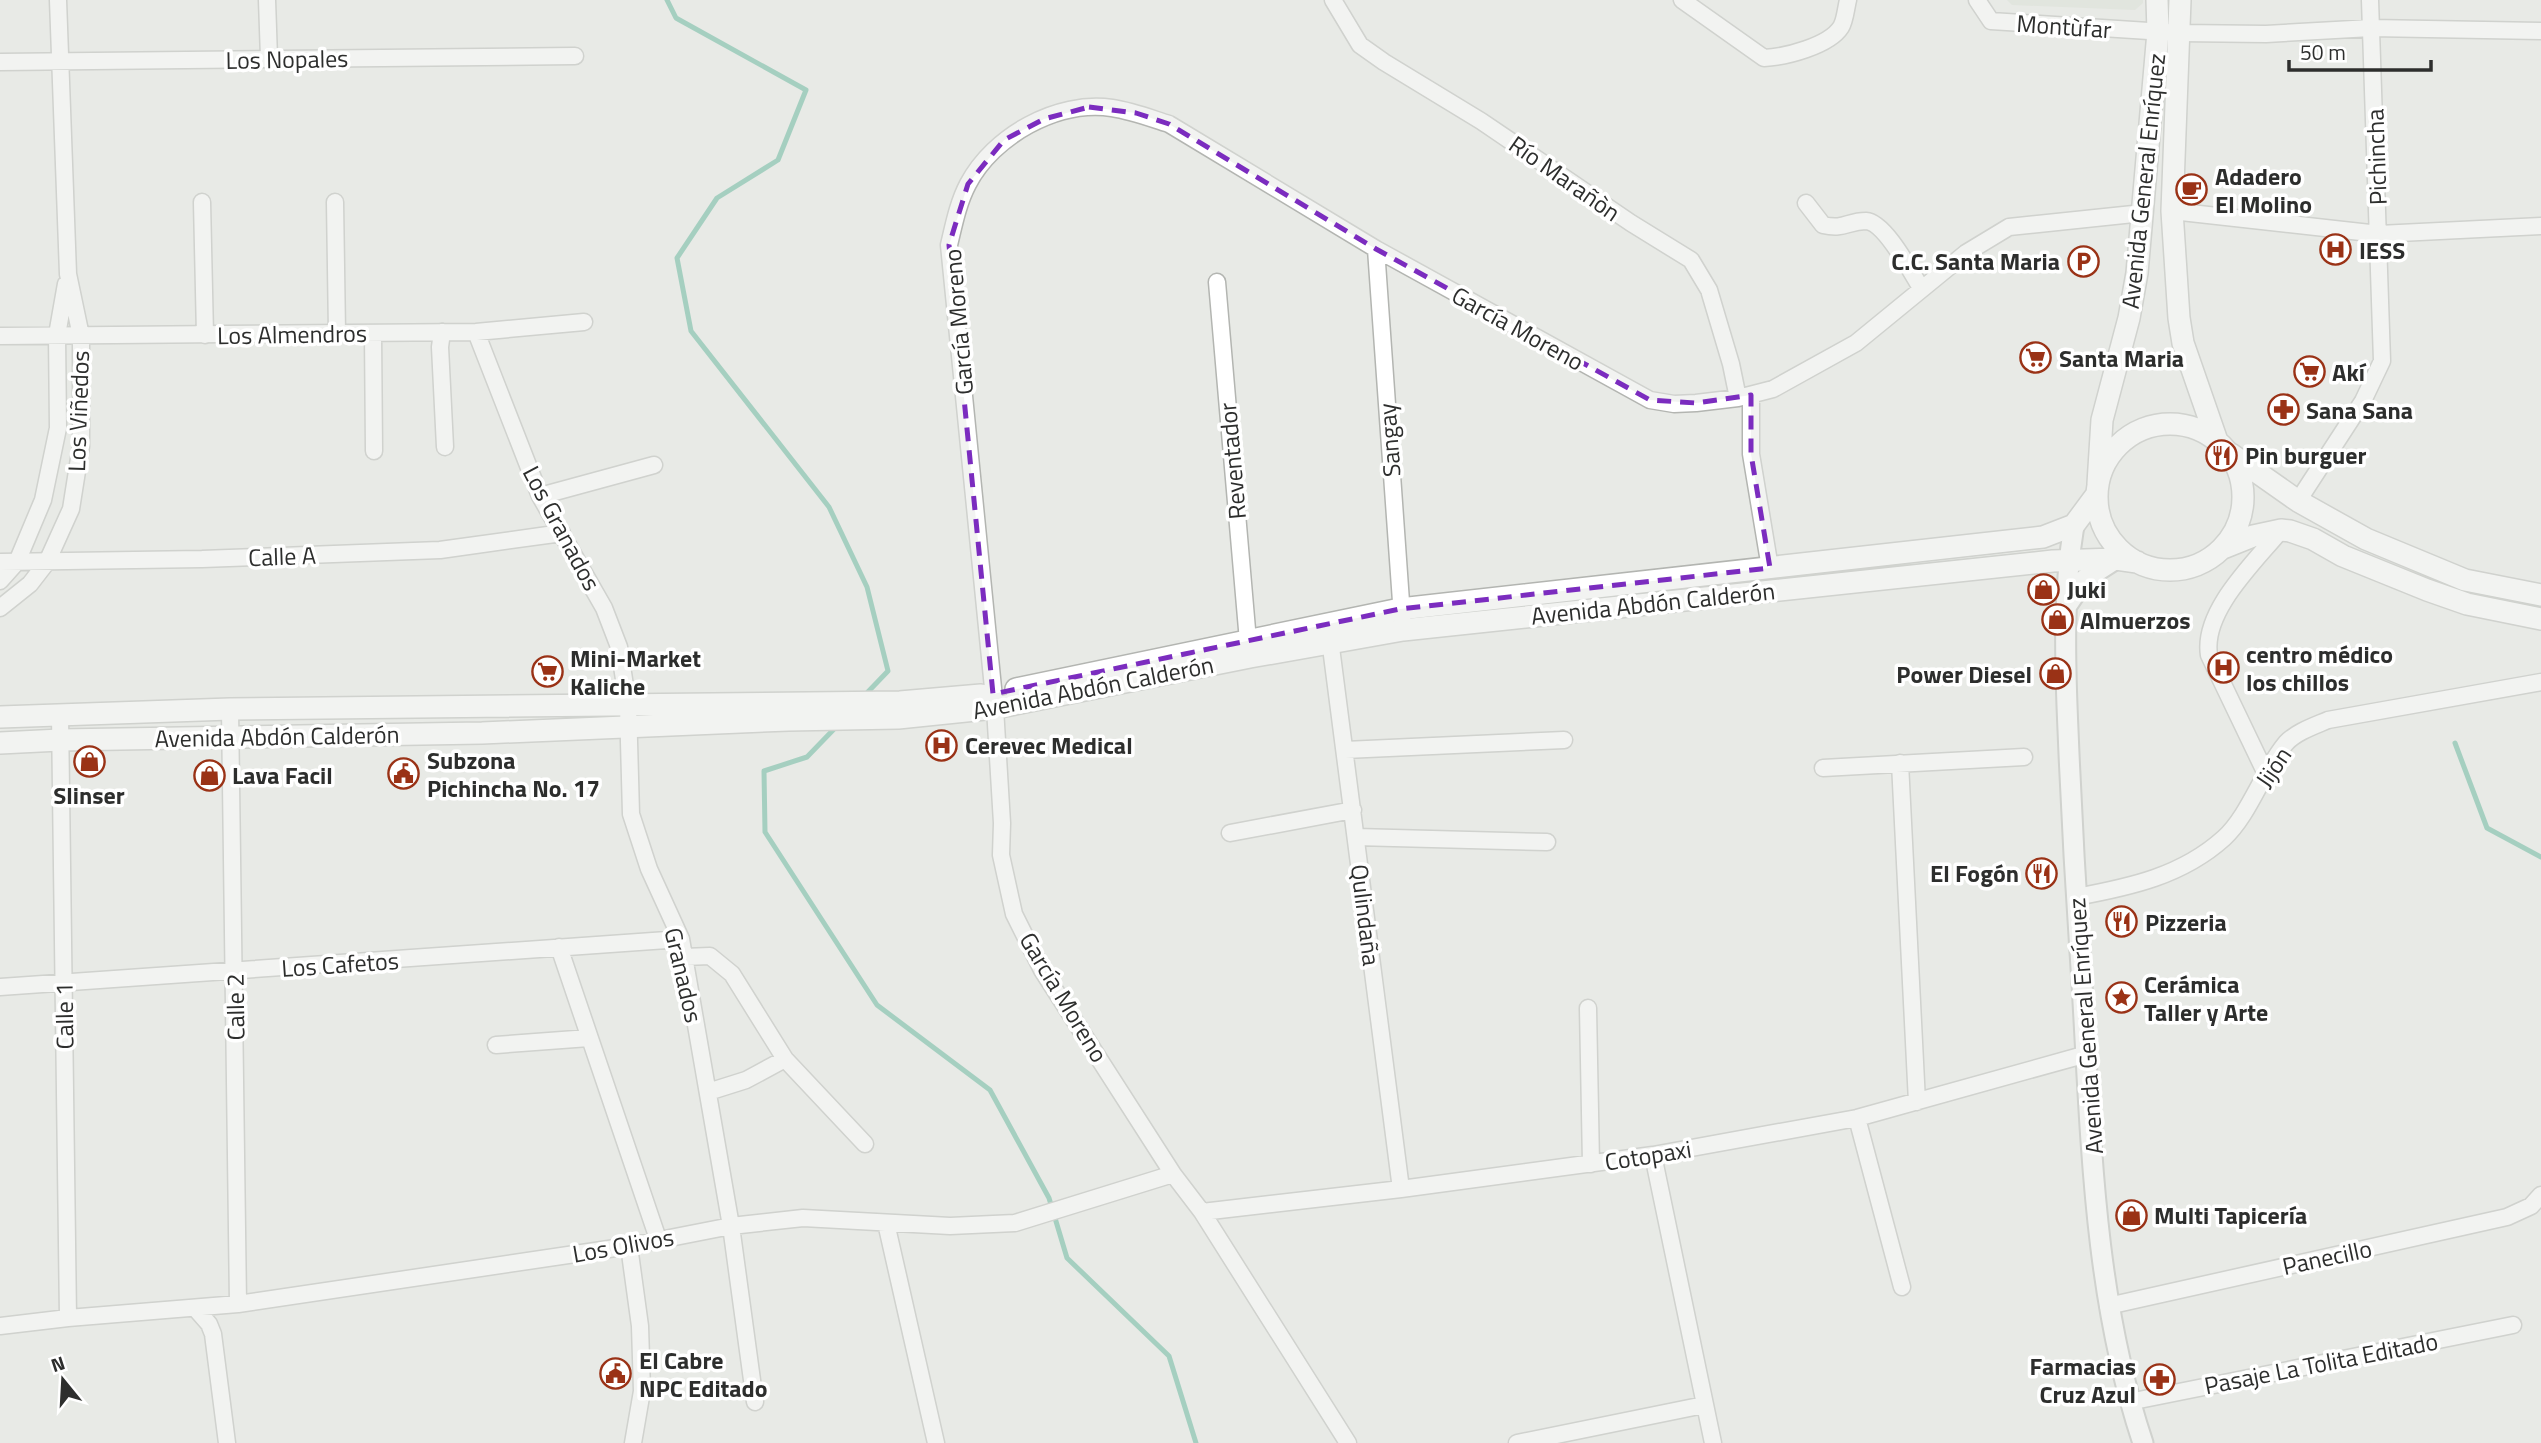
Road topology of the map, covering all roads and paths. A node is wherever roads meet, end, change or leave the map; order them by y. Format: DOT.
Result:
graph roads {
  1 [pos="58,0"];
  2 [pos="267,0"];
  3 [pos="1333,0"];
  4 [pos="1682,0"];
  5 [pos="1848,0"];
  6 [pos="1977,0"];
  7 [pos="2157,0"];
  8 [pos="2180,0"];
  9 [pos="2370,0"];
  10 [pos="2371,28"];
  11 [pos="2541,31"];
  12 [pos="2158,32"];
  13 [pos="2180,33"];
  14 [pos="575,56"];
  15 [pos="269,58"];
  16 [pos="0,62"];
  17 [pos="59,62"];
  18 [pos="202,202"];
  19 [pos="335,202"];
  20 [pos="1806,203"];
  21 [pos="2172,211"];
  22 [pos="2143,213"];
  23 [pos="2541,226"];
  24 [pos="2379,234"];
  25 [pos="1376,249"];
  26 [pos="68,274"];
  27 [pos="1217,282"];
  28 [pos="1921,288"];
  29 [pos="584,322"];
  30 [pos="442,332"];
  31 [pos="475,332"];
  32 [pos="337,333"];
  33 [pos="373,333"];
  34 [pos="57,335"];
  35 [pos="205,335"];
  36 [pos="0,336"];
  37 [pos="81,336"];
  38 [pos="1744,397"];
  39 [pos="444,447"];
  40 [pos="2223,447"];
  41 [pos="374,451"];
  42 [pos="654,465"];
  43 [pos="2098,489"];
  44 [pos="540,496"];
  45 [pos="2298,501"];
  46 [pos="2074,525"];
  47 [pos="2281,530"];
  48 [pos="562,533"];
  49 [pos="2221,549"];
  50 [pos="2116,559"];
  51 [pos="2071,560"];
  52 [pos="0,562"];
  53 [pos="17,562"];
  54 [pos="47,562"];
  55 [pos="2137,562"];
  56 [pos="1770,568"];
  57 [pos="0,581"];
  58 [pos="2541,595"];
  59 [pos="2068,605"];
  60 [pos="0,608"];
  61 [pos="2541,619"];
  62 [pos="1402,620"];
  63 [pos="1329,633"];
  64 [pos="1248,641"];
  65 [pos="2541,682"];
  66 [pos="994,701"];
  67 [pos="628,705"];
  68 [pos="230,709"];
  69 [pos="786,712"];
  70 [pos="60,715"];
  71 [pos="0,717"];
  72 [pos="628,728"];
  73 [pos="230,737"];
  74 [pos="60,740"];
  75 [pos="1564,740"];
  76 [pos="0,743"];
  77 [pos="1345,750"];
  78 [pos="2024,757"];
  79 [pos="1900,763"];
  80 [pos="1823,768"];
  81 [pos="2267,776"];
  82 [pos="1353,810"];
  83 [pos="1230,833"];
  84 [pos="1356,837"];
  85 [pos="1547,842"];
  86 [pos="2076,897"];
  87 [pos="681,939"];
  88 [pos="559,947"];
  89 [pos="684,957"];
  90 [pos="235,972"];
  91 [pos="64,983"];
  92 [pos="0,987"];
  93 [pos="1588,1008"];
  94 [pos="589,1038"];
  95 [pos="496,1045"];
  96 [pos="2087,1054"];
  97 [pos="785,1059"];
  98 [pos="708,1093"];
  99 [pos="1917,1102"];
  100 [pos="1857,1118"];
  101 [pos="865,1144"];
  102 [pos="1653,1155"];
  103 [pos="1591,1164"];
  104 [pos="1173,1174"];
  105 [pos="1401,1189"];
  106 [pos="2541,1195"];
  107 [pos="1202,1212"];
  108 [pos="886,1223"];
  109 [pos="732,1226"];
  110 [pos="658,1239"];
  111 [pos="629,1246"];
  112 [pos="1902,1287"];
  113 [pos="238,1304"];
  114 [pos="2108,1306"];
  115 [pos="195,1308"];
  116 [pos="68,1318"];
  117 [pos="2512,1325"];
  118 [pos="0,1326"];
  119 [pos="755,1402"];
  120 [pos="2129,1402"];
  121 [pos="1704,1405"];
  122 [pos="227,1443"];
  123 [pos="633,1443"];
  124 [pos="936,1443"];
  125 [pos="1348,1443"];
  126 [pos="1517,1443"];
  127 [pos="1713,1443"];
  128 [pos="2143,1443"];
  1 -- 17 [label="street, Los Viñedos"];
  2 -- 15 [label="street"];
  3 -- 38 [label="street, Río Marañòn"];
  4 -- 5 [label="street"];
  6 -- 12 [label="street, Montùfar"];
  7 -- 12 [label="main road, Avenida General Enríquez"];
  8 -- 13 [label="main road, Avenida General Enríquez"];
  9 -- 10 [label="street, Pichincha"];
  10 -- 11 [label="street, Montùfar"];
  10 -- 13 [label="street, Montùfar"];
  10 -- 24 [label="street, Pichincha"];
  12 -- 13 [label="street, Montùfar"];
  12 -- 22 [label="main road, Avenida General Enríquez"];
  13 -- 21 [label="main road, Avenida General Enríquez"];
  14 -- 15 [label="street, Los Nopales"];
  15 -- 17 [label="street, Los Nopales"];
  16 -- 17 [label="street, Los Nopales"];
  17 -- 26 [label="street, Los Viñedos"];
  18 -- 35 [label="street"];
  19 -- 32 [label="street"];
  20 -- 28 [label="street"];
  21 -- 24 [label="street"];
  21 -- 40 [label="main road, Avenida General Enríquez"];
  22 -- 28 [label="street, García Moreno"];
  22 -- 43 [label="main road, Avenida General Enríquez"];
  23 -- 24 [label="street"];
  24 -- 45 [label="street, Pichincha"];
  25 -- 38 [label="street, García Moreno"];
  25 -- 62 [label="street, Sangay"];
  25 -- 66 [label="street, García Moreno"];
  26 -- 34 [label="street, Los Viñedos"];
  26 -- 37 [label="street, Los Viñedos"];
  27 -- 64 [label="street, Reventador"];
  28 -- 38 [label="street, García Moreno"];
  29 -- 31 [label="street, Los Almendros"];
  30 -- 31 [label="street, Los Almendros"];
  30 -- 33 [label="street, Los Almendros"];
  30 -- 39 [label="street"];
  31 -- 44 [label="street, Los Granados"];
  32 -- 33 [label="street, Los Almendros"];
  32 -- 35 [label="street, Los Almendros"];
  33 -- 41 [label="street"];
  34 -- 36 [label="street, Los Almendros"];
  34 -- 37 [label="street, Los Almendros"];
  34 -- 53 [label="street, Los Viñedos"];
  35 -- 37 [label="street, Los Almendros"];
  37 -- 54 [label="street, Los Viñedos"];
  38 -- 56 [label="street, Río Marañòn"];
  40 -- 43 [label="main road"];
  40 -- 45 [label="main road"];
  40 -- 49 [label="main road"];
  42 -- 44 [label="street"];
  43 -- 46 [label="main road"];
  43 -- 55 [label="main road"];
  44 -- 48 [label="street, Los Granados"];
  45 -- 58 [label="main road"];
  46 -- 51 [label="street, Avenida General Enríquez"];
  46 -- 56 [label="main road, Avenida Abdón Calderón"];
  47 -- 49 [label="main road"];
  47 -- 61 [label="main road"];
  47 -- 81 [label="street"];
  48 -- 54 [label="street, Calle A"];
  48 -- 67 [label="street, Los Granados"];
  49 -- 55 [label="main road"];
  50 -- 51 [label="main road, Avenida Abdón Calderón"];
  50 -- 55 [label="main road, Avenida Abdón Calderón"];
  50 -- 59 [label="street"];
  51 -- 59 [label="street, Avenida General Enríquez"];
  51 -- 62 [label="main road, Avenida Abdón Calderón"];
  52 -- 53 [label="street, Calle A"];
  53 -- 54 [label="street, Calle A"];
  53 -- 57 [label="street, Los Viñedos"];
  54 -- 60 [label="street, Los Viñedos"];
  56 -- 62 [label="main road, Avenida Abdón Calderón"];
  59 -- 86 [label="street, Avenida General Enríquez"];
  62 -- 63 [label="main road, Avenida Abdón Calderón"];
  63 -- 64 [label="main road, Avenida Abdón Calderón"];
  63 -- 66 [label="main road, Avenida Abdón Calderón"];
  63 -- 77 [label="street, Qulindaña"];
  64 -- 66 [label="main road, Avenida Abdón Calderón"];
  65 -- 81 [label="street, Jijón"];
  66 -- 69 [label="main road, Avenida Abdón Calderón"];
  66 -- 104 [label="street, García Moreno"];
  67 -- 68 [label="main road, Avenida Abdón Calderón"];
  67 -- 69 [label="main road, Avenida Abdón Calderón"];
  67 -- 72 [label="street, Los Granados"];
  68 -- 70 [label="main road, Avenida Abdón Calderón"];
  68 -- 73 [label="street, Calle 2"];
  69 -- 72 [label="main road, Avenida Abdón Calderón"];
  70 -- 71 [label="main road, Avenida Abdón Calderón"];
  70 -- 74 [label="street, Calle 1"];
  72 -- 73 [label="main road, Avenida Abdón Calderón"];
  72 -- 87 [label="street, Granados"];
  73 -- 74 [label="main road, Avenida Abdón Calderón"];
  73 -- 90 [label="street, Calle 2"];
  74 -- 76 [label="main road, Avenida Abdón Calderón"];
  74 -- 91 [label="street, Calle 1"];
  75 -- 77 [label="street"];
  77 -- 82 [label="street, Qulindaña"];
  78 -- 79 [label="street"];
  79 -- 80 [label="street"];
  79 -- 99 [label="street"];
  81 -- 86 [label="street, Jijón"];
  82 -- 83 [label="street"];
  82 -- 84 [label="street, Qulindaña"];
  84 -- 85 [label="street"];
  84 -- 105 [label="street, Qulindaña"];
  86 -- 96 [label="street, Avenida General Enríquez"];
  87 -- 88 [label="street, Los Cafetos"];
  87 -- 89 [label="street, Granados"];
  88 -- 90 [label="street, Los Cafetos"];
  88 -- 94 [label="street"];
  89 -- 97 [label="street"];
  89 -- 98 [label="street, Granados"];
  90 -- 91 [label="street, Los Cafetos"];
  90 -- 113 [label="street, Calle 2"];
  91 -- 92 [label="street, Los Cafetos"];
  91 -- 116 [label="street, Calle 1"];
  93 -- 103 [label="street"];
  94 -- 95 [label="street"];
  94 -- 110 [label="street"];
  96 -- 99 [label="street, Cotopaxi"];
  96 -- 114 [label="street, Avenida General Enríquez"];
  97 -- 98 [label="street"];
  97 -- 101 [label="street"];
  98 -- 109 [label="street, Granados"];
  99 -- 100 [label="street, Cotopaxi"];
  100 -- 102 [label="street, Cotopaxi"];
  100 -- 112 [label="street"];
  102 -- 103 [label="street, Cotopaxi"];
  102 -- 121 [label="street"];
  103 -- 105 [label="street, Cotopaxi"];
  104 -- 107 [label="street, García Moreno"];
  104 -- 108 [label="street, Los Olivos"];
  105 -- 107 [label="street, Cotopaxi"];
  106 -- 114 [label="street, Panecillo"];
  107 -- 125 [label="street, García Moreno"];
  108 -- 109 [label="street, Los Olivos"];
  108 -- 124 [label="street"];
  109 -- 110 [label="street, Los Olivos"];
  109 -- 119 [label="street, Granados"];
  110 -- 111 [label="street, Los Olivos"];
  111 -- 113 [label="street, Los Olivos"];
  111 -- 123 [label="street"];
  113 -- 115 [label="street, Los Olivos"];
  114 -- 120 [label="street, Avenida General Enríquez"];
  115 -- 116 [label="street, Los Olivos"];
  115 -- 122 [label="street"];
  116 -- 118 [label="street, Los Olivos"];
  117 -- 120 [label="street, Pasaje La Tolita Editado"];
  120 -- 128 [label="street, Avenida General Enríquez"];
  121 -- 126 [label="street"];
  121 -- 127 [label="street"];
}
